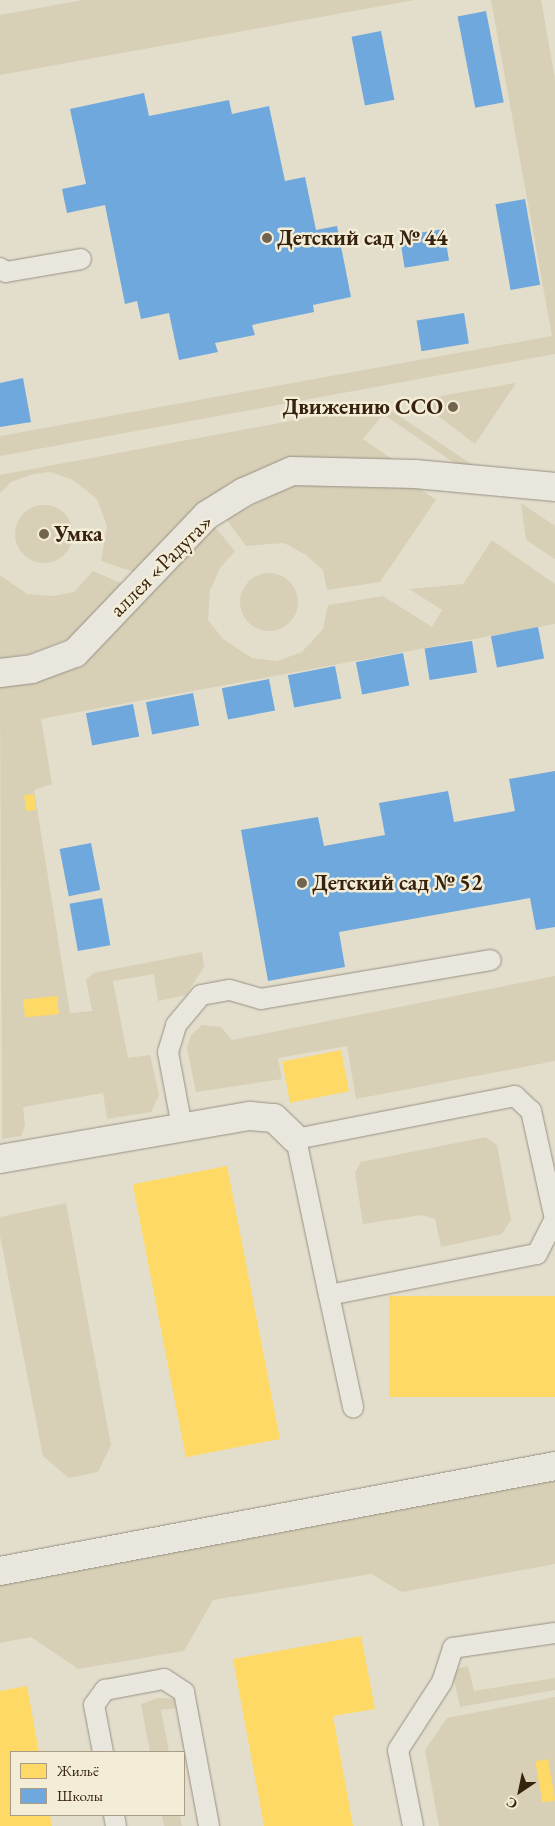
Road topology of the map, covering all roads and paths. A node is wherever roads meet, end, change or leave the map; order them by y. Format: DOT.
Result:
graph roads {
  1 [pos="81,259"];
  2 [pos="0,268"];
  3 [pos="547,487"];
  4 [pos="0,673"];
  5 [pos="491,960"];
  6 [pos="182,1126"];
  7 [pos="296,1139"];
  8 [pos="0,1159"];
  9 [pos="329,1295"];
  10 [pos="353,1407"];
  11 [pos="555,1466"];
  12 [pos="0,1571"];
  13 [pos="555,1633"];
  14 [pos="103,1751"];
  15 [pos="209,1826"];
  16 [pos="414,1826"];
  1 -- 2 [label="lane"];
  3 -- 4 [label="street, аллея «Радуга»"];
  5 -- 6 [label="lane"];
  6 -- 7 [label="street"];
  6 -- 8 [label="street"];
  7 -- 9 [label="lane"];
  7 -- 9 [label="lane"];
  9 -- 10 [label="lane"];
  11 -- 12 [label="street"];
  13 -- 16 [label="lane"];
  14 -- 15 [label="lane"];
}
